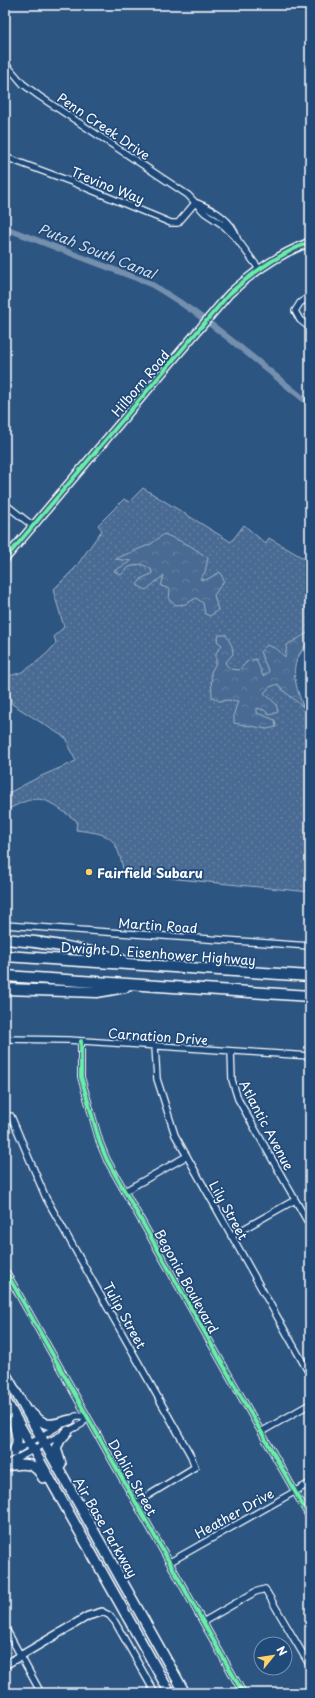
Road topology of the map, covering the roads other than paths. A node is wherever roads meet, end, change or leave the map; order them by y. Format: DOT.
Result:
graph roads {
  1 [pos="5,63"];
  2 [pos="5,157"];
  3 [pos="195,202"];
  4 [pos="216,213"];
  5 [pos="223,225"];
  6 [pos="237,238"];
  7 [pos="310,242"];
  8 [pos="259,269"];
  9 [pos="310,296"];
  10 [pos="310,328"];
  11 [pos="5,504"];
  12 [pos="33,526"];
  13 [pos="5,559"];
  14 [pos="5,925"];
  15 [pos="5,939"];
  16 [pos="310,946"];
  17 [pos="5,956"];
  18 [pos="141,965"];
  19 [pos="5,976"];
  20 [pos="310,976"];
  21 [pos="143,984"];
  22 [pos="5,989"];
  23 [pos="310,996"];
  24 [pos="5,1039"];
  25 [pos="81,1041"];
  26 [pos="155,1046"];
  27 [pos="231,1051"];
  28 [pos="310,1056"];
  29 [pos="5,1117"];
  30 [pos="187,1156"];
  31 [pos="125,1191"];
  32 [pos="295,1200"];
  33 [pos="310,1226"];
  34 [pos="231,1236"];
  35 [pos="5,1270"];
  36 [pos="5,1373"];
  37 [pos="310,1375"];
  38 [pos="5,1399"];
  39 [pos="310,1404"];
  40 [pos="23,1406"];
  41 [pos="12,1412"];
  42 [pos="87,1416"];
  43 [pos="70,1420"];
  44 [pos="68,1431"];
  45 [pos="261,1432"];
  46 [pos="42,1440"];
  47 [pos="31,1446"];
  48 [pos="8,1454"];
  49 [pos="5,1465"];
  50 [pos="310,1483"];
  51 [pos="69,1488"];
  52 [pos="295,1492"];
  53 [pos="136,1503"];
  54 [pos="310,1518"];
  55 [pos="79,1530"];
  56 [pos="170,1562"];
  57 [pos="102,1612"];
  58 [pos="203,1622"];
  59 [pos="5,1627"];
  60 [pos="21,1656"];
  61 [pos="5,1666"];
  62 [pos="310,1666"];
  63 [pos="41,1693"];
  64 [pos="154,1693"];
  65 [pos="170,1693"];
  66 [pos="185,1693"];
  67 [pos="243,1693"];
  1 -- 3 [label="street, Penn Creek Drive"];
  2 -- 3 [label="street, Trevino Way"];
  3 -- 4 [label="street, Penn Creek Drive"];
  3 -- 5 [label="street, Penn Creek Drive"];
  4 -- 5 [label="street, Penn Creek Drive"];
  4 -- 6 [label="street, Penn Creek Drive"];
  5 -- 6 [label="street, Penn Creek Drive"];
  6 -- 8 [label="street, Penn Creek Drive"];
  7 -- 8 [label="street, Hilborn Road"];
  8 -- 12 [label="street, Hilborn Road"];
  9 -- 10 [label="street"];
  11 -- 12 [label="street"];
  12 -- 13 [label="street, Hilborn Road"];
  14 -- 16 [label="street, Martin Road"];
  15 -- 18 [label="highway"];
  17 -- 18 [label="highway, Dwight D. Eisenhower Highway"];
  18 -- 20 [label="highway, Dwight D. Eisenhower Highway"];
  19 -- 21 [label="highway"];
  21 -- 22 [label="highway"];
  21 -- 23 [label="highway"];
  24 -- 25 [label="street, Carnation Drive"];
  25 -- 26 [label="street, Carnation Drive"];
  25 -- 31 [label="street, Begonia Boulevard"];
  26 -- 27 [label="street, Carnation Drive"];
  26 -- 30 [label="street, Lily Street"];
  27 -- 28 [label="street, Carnation Drive"];
  27 -- 32 [label="street, Atlantic Avenue"];
  29 -- 53 [label="street, Tulip Street"];
  30 -- 31 [label="street"];
  30 -- 34 [label="street, Lily Street"];
  31 -- 45 [label="street, Begonia Boulevard"];
  32 -- 33 [label="street, Atlantic Avenue"];
  32 -- 34 [label="street"];
  34 -- 37 [label="street, Lily Street"];
  35 -- 42 [label="street, Dahlia Street"];
  36 -- 40 [label="main road, Air Base Parkway"];
  38 -- 41 [label="main road, Air Base Parkway"];
  39 -- 45 [label="street"];
  40 -- 43 [label="main road"];
  40 -- 46 [label="main road, Air Base Parkway"];
  41 -- 47 [label="main road, Air Base Parkway"];
  41 -- 48 [label="main road"];
  42 -- 43 [label="street"];
  42 -- 44 [label="street"];
  42 -- 53 [label="street, Dahlia Street"];
  43 -- 46 [label="street"];
  44 -- 46 [label="street"];
  44 -- 51 [label="main road"];
  45 -- 52 [label="street, Begonia Boulevard"];
  46 -- 47 [label="street"];
  46 -- 51 [label="main road, Air Base Parkway"];
  47 -- 48 [label="street"];
  47 -- 49 [label="street"];
  47 -- 55 [label="main road, Air Base Parkway"];
  49 -- 55 [label="main road"];
  50 -- 52 [label="street, Heather Drive"];
  51 -- 66 [label="main road, Air Base Parkway"];
  52 -- 54 [label="street, Begonia Boulevard"];
  52 -- 56 [label="street, Heather Drive"];
  53 -- 56 [label="street, Dahlia Street"];
  55 -- 65 [label="main road, Air Base Parkway"];
  56 -- 58 [label="street, Dahlia Street"];
  57 -- 60 [label="street"];
  57 -- 64 [label="street"];
  58 -- 62 [label="street"];
  58 -- 67 [label="street, Dahlia Street"];
  59 -- 60 [label="street"];
  60 -- 61 [label="street"];
  60 -- 63 [label="street"];
}
